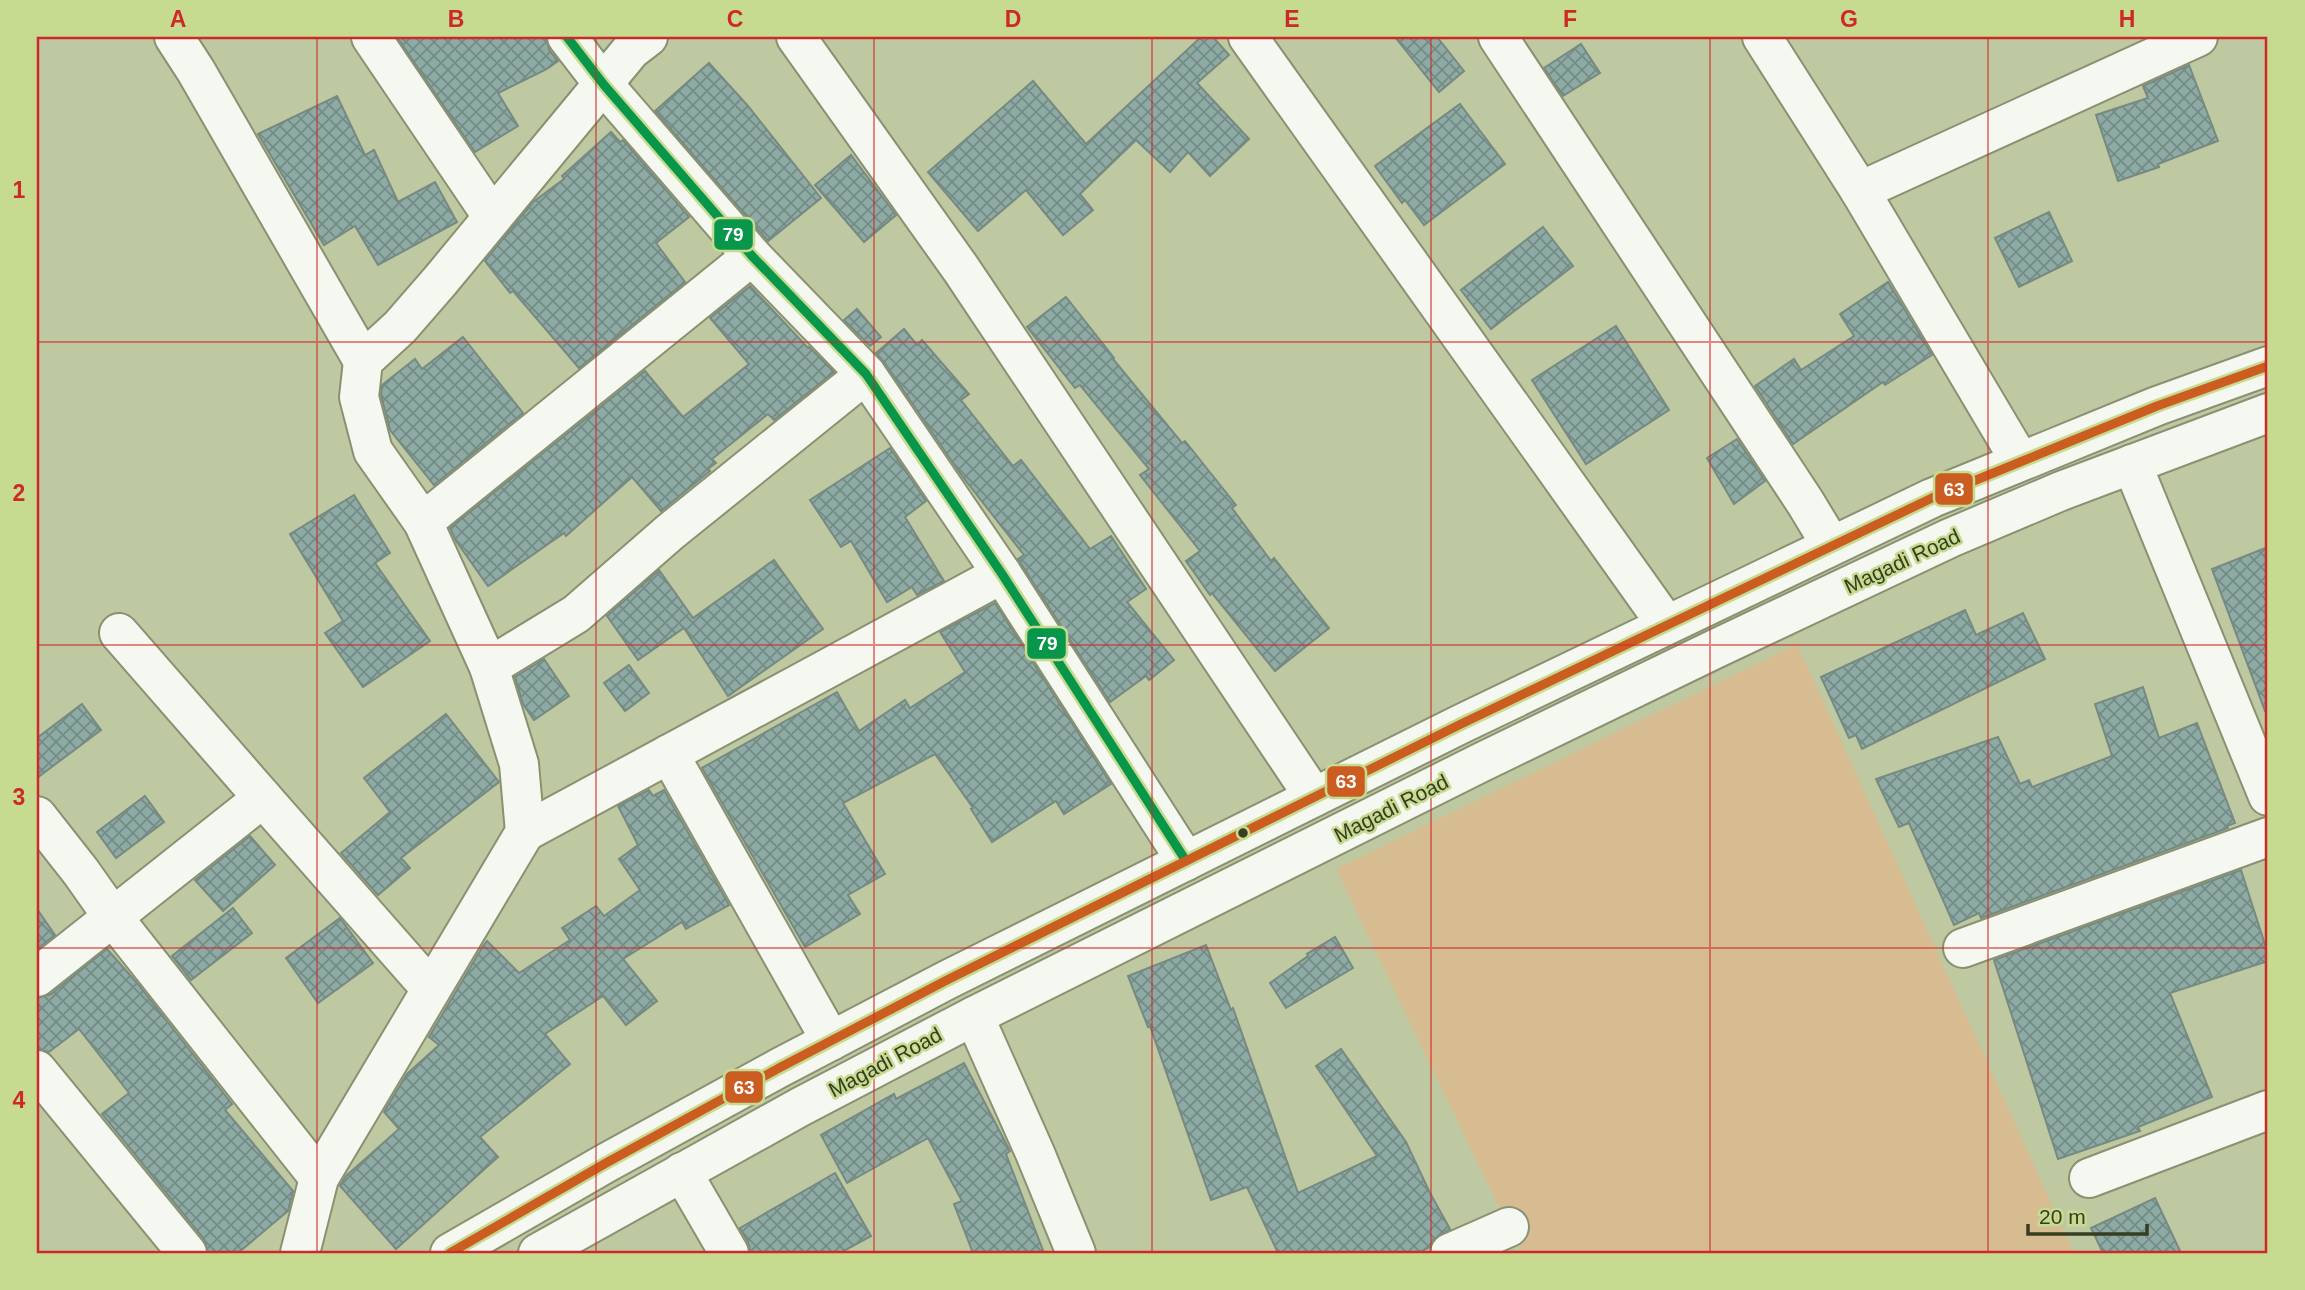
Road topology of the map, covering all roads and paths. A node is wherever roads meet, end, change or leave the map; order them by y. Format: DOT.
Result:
graph roads {
  1 [pos="174,37"];
  2 [pos="372,37"];
  3 [pos="567,37"];
  4 [pos="648,37"];
  5 [pos="796,37"];
  6 [pos="1248,37"];
  7 [pos="1498,37"];
  8 [pos="1762,37"];
  9 [pos="2198,37"];
  10 [pos="604,85"];
  11 [pos="1860,191"];
  12 [pos="492,216"];
  13 [pos="752,256"];
  14 [pos="363,361"];
  15 [pos="2268,366"];
  16 [pos="866,374"];
  17 [pos="2268,413"];
  18 [pos="2020,461"];
  19 [pos="2132,464"];
  20 [pos="423,522"];
  21 [pos="1831,545"];
  22 [pos="1002,574"];
  23 [pos="1666,624"];
  24 [pos="119,633"];
  25 [pos="489,667"];
  26 [pos="669,754"];
  27 [pos="2268,796"];
  28 [pos="263,797"];
  29 [pos="1314,797"];
  30 [pos="37,816"];
  31 [pos="524,832"];
  32 [pos="2268,837"];
  33 [pos="1186,861"];
  34 [pos="112,916"];
  35 [pos="1963,948"];
  36 [pos="37,977"];
  37 [pos="431,989"];
  38 [pos="974,1016"];
  39 [pos="831,1041"];
  40 [pos="37,1070"];
  41 [pos="2268,1110"];
  42 [pos="682,1171"];
  43 [pos="319,1178"];
  44 [pos="2089,1178"];
  45 [pos="1509,1227"];
  46 [pos="187,1253"];
  47 [pos="300,1253"];
  48 [pos="450,1253"];
  49 [pos="538,1253"];
  50 [pos="729,1253"];
  51 [pos="1076,1253"];
  52 [pos="1450,1253"];
  1 -- 14 [label="street"];
  2 -- 12 [label="street"];
  3 -- 10 [label="street"];
  4 -- 10 [label="street"];
  5 -- 29 [label="street"];
  6 -- 23 [label="street"];
  7 -- 21 [label="street"];
  8 -- 11 [label="street"];
  9 -- 11 [label="street"];
  10 -- 12 [label="street"];
  10 -- 13 [label="street"];
  11 -- 18 [label="street"];
  12 -- 14 [label="street"];
  13 -- 16 [label="street"];
  13 -- 20 [label="street"];
  14 -- 20 [label="street"];
  15 -- 18 [label="street, Magadi Road"];
  16 -- 22 [label="street"];
  16 -- 25 [label="street"];
  17 -- 19 [label="street, Magadi Road"];
  18 -- 21 [label="street, Magadi Road"];
  19 -- 27 [label="street"];
  19 -- 38 [label="street, Magadi Road"];
  20 -- 25 [label="street"];
  21 -- 23 [label="street, Magadi Road"];
  22 -- 26 [label="street"];
  22 -- 33 [label="street"];
  23 -- 29 [label="street, Magadi Road"];
  24 -- 28 [label="street"];
  25 -- 31 [label="street"];
  26 -- 31 [label="street"];
  26 -- 39 [label="street"];
  28 -- 34 [label="street"];
  28 -- 37 [label="street"];
  29 -- 33 [label="street, Magadi Road"];
  30 -- 34 [label="street"];
  31 -- 37 [label="street"];
  32 -- 35 [label="street"];
  33 -- 39 [label="street, Magadi Road"];
  34 -- 36 [label="street"];
  34 -- 43 [label="street"];
  37 -- 43 [label="street"];
  38 -- 42 [label="street, Magadi Road"];
  38 -- 51 [label="street"];
  39 -- 48 [label="street, Magadi Road"];
  40 -- 46 [label="street"];
  41 -- 44 [label="street"];
  42 -- 49 [label="street, Magadi Road"];
  42 -- 50 [label="street"];
  43 -- 47 [label="street"];
  45 -- 52 [label="street"];
}
